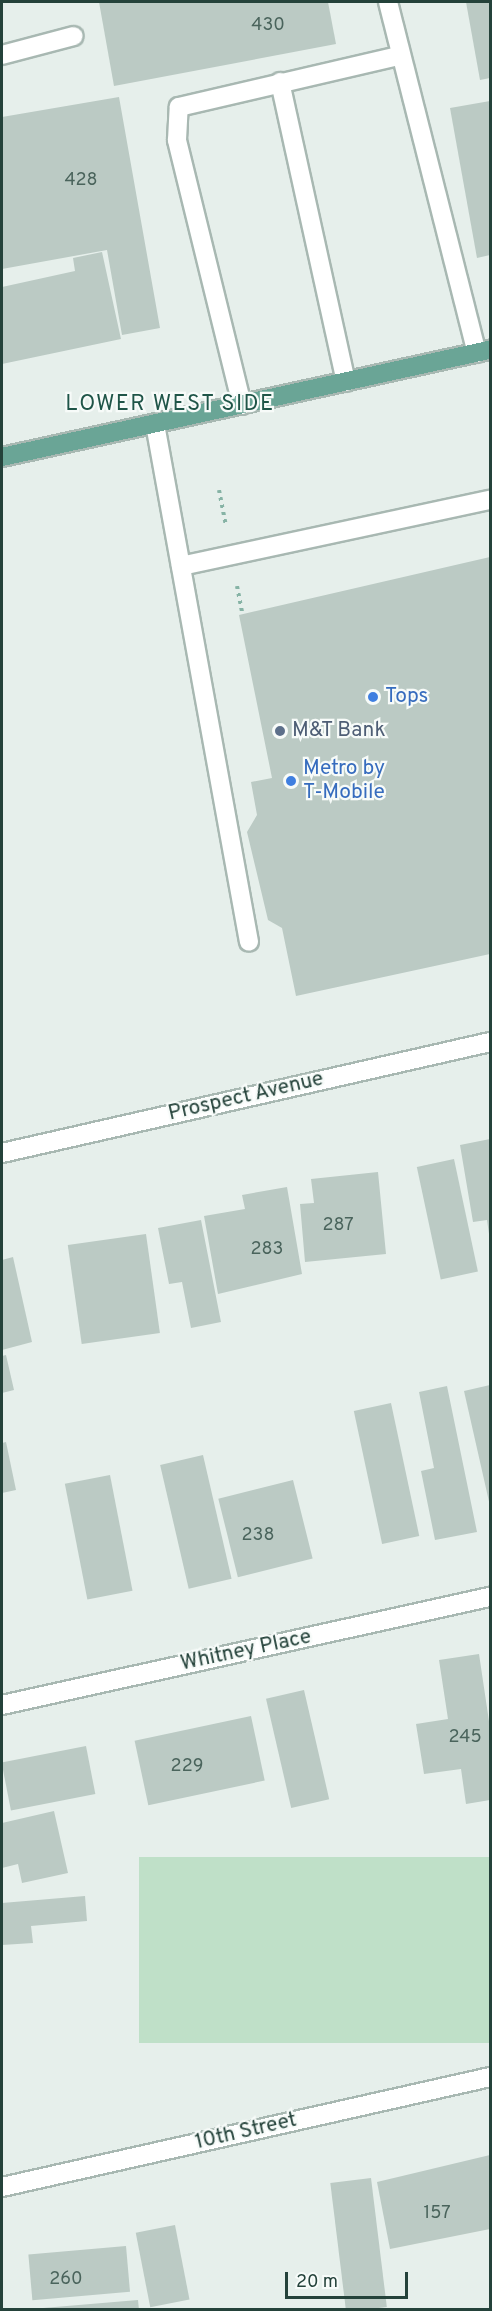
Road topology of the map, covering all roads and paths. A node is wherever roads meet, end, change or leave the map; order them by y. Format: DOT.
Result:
graph roads {
  1 [pos="388,2"];
  2 [pos="74,36"];
  3 [pos="2,55"];
  4 [pos="398,56"];
  5 [pos="280,82"];
  6 [pos="484,352"];
  7 [pos="346,382"];
  8 [pos="242,405"];
  9 [pos="155,424"];
  10 [pos="2,458"];
  11 [pos="219,490"];
  12 [pos="490,500"];
  13 [pos="228,535"];
  14 [pos="181,566"];
  15 [pos="236,579"];
  16 [pos="242,612"];
  17 [pos="249,942"];
  18 [pos="490,1042"];
  19 [pos="2,1152"];
  20 [pos="490,1597"];
  21 [pos="2,1705"];
  22 [pos="490,2077"];
  23 [pos="2,2187"];
  1 -- 4 [label="street"];
  2 -- 3 [label="street"];
  4 -- 5 [label="street"];
  4 -- 6 [label="street"];
  5 -- 7 [label="street"];
  5 -- 8 [label="street"];
  6 -- 7 [label="main road"];
  7 -- 8 [label="main road"];
  8 -- 9 [label="main road"];
  9 -- 10 [label="main road"];
  9 -- 14 [label="street"];
  11 -- 13 [label="path"];
  12 -- 14 [label="street"];
  14 -- 17 [label="street"];
  15 -- 16 [label="path"];
  18 -- 19 [label="street, Prospect Avenue"];
  20 -- 21 [label="street, Whitney Place"];
  22 -- 23 [label="street, 10th Street"];
}
